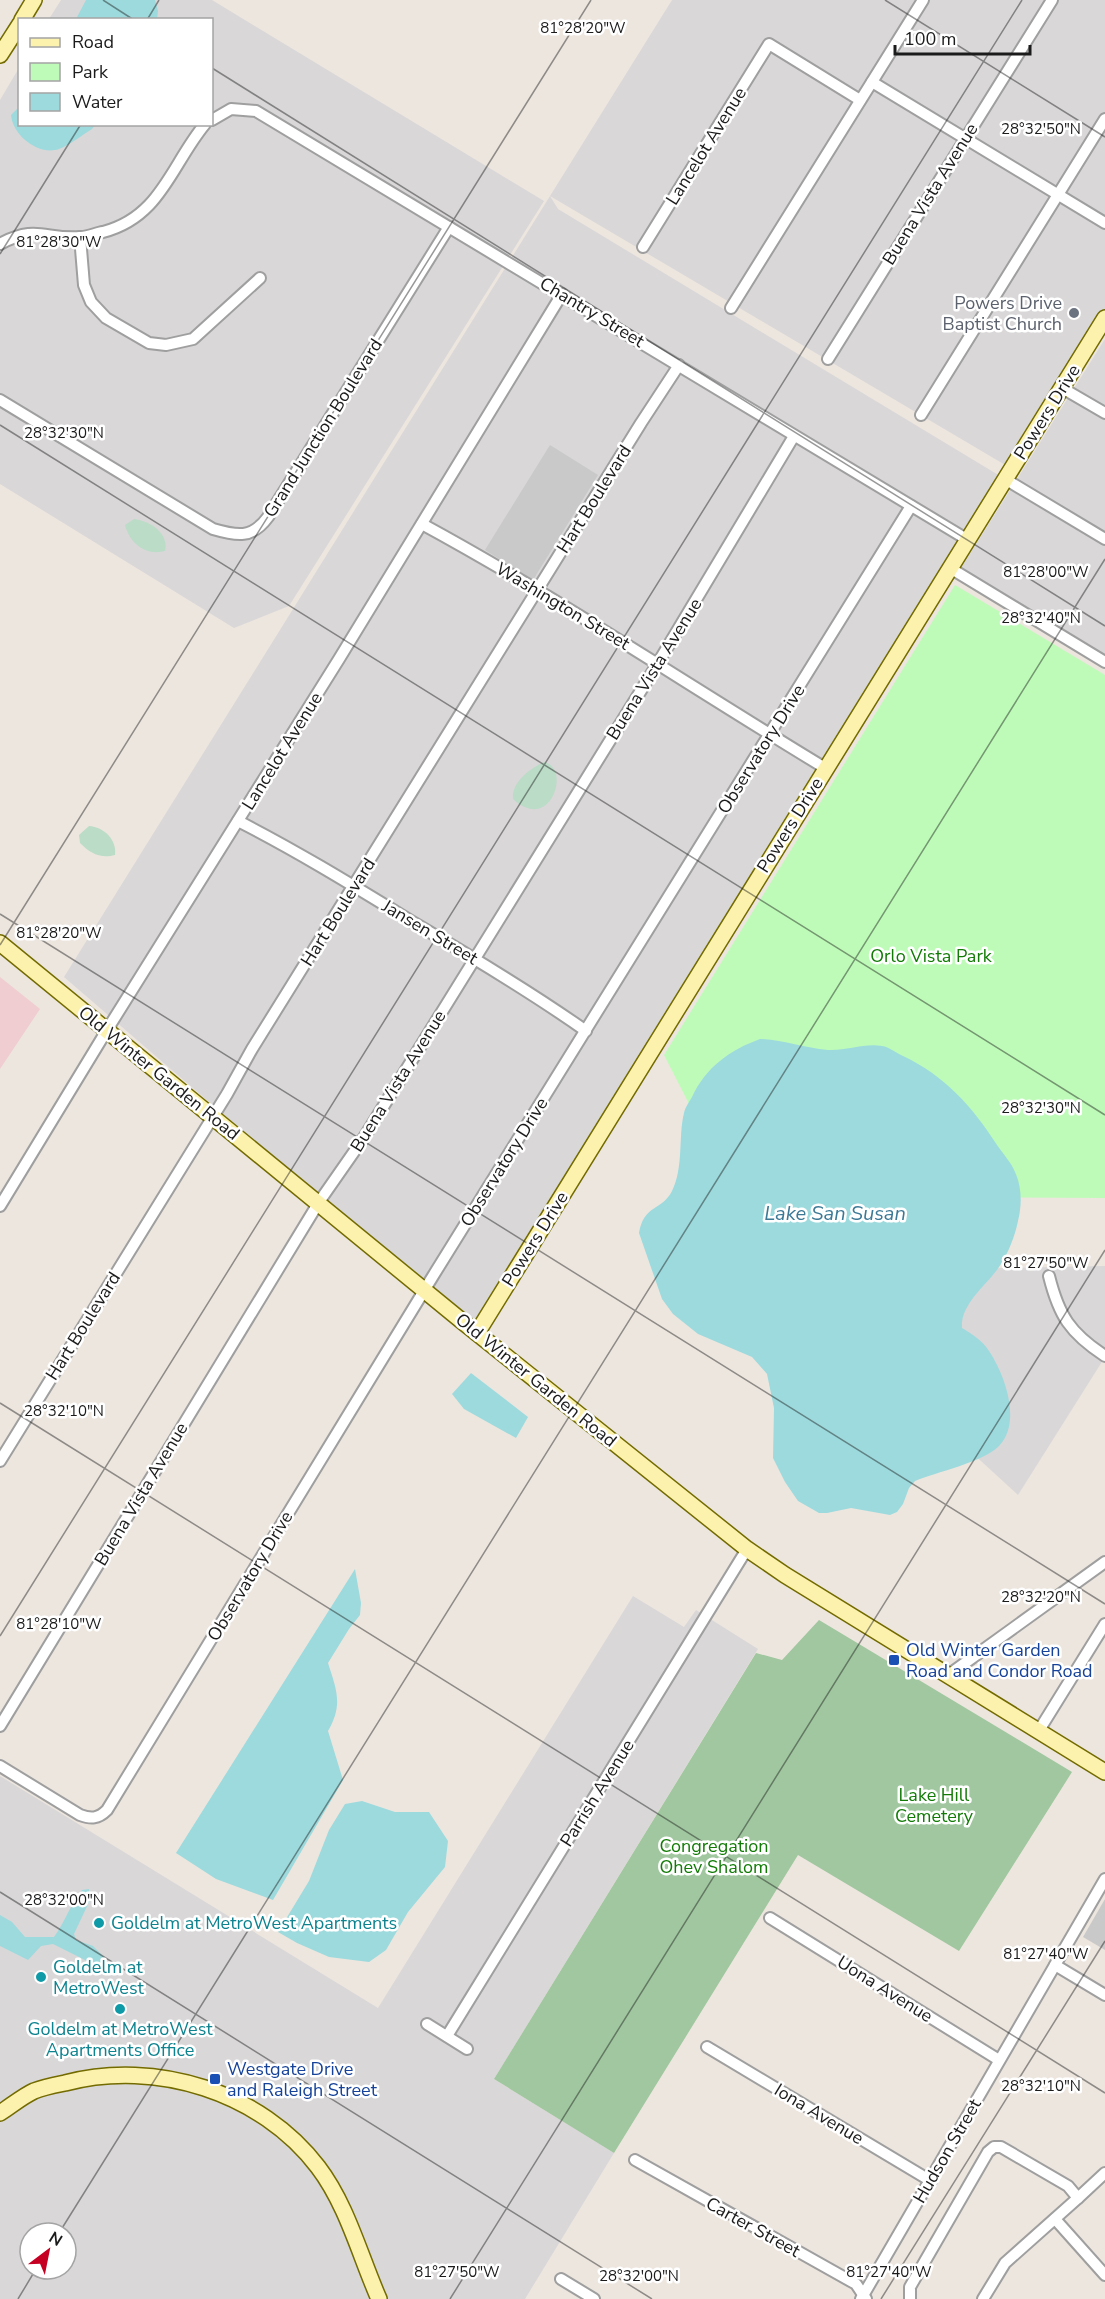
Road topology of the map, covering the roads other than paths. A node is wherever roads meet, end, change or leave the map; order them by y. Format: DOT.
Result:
graph roads {
  1 [pos="34,0"];
  2 [pos="923,0"];
  3 [pos="1052,0"];
  4 [pos="23,18"];
  5 [pos="18,27"];
  6 [pos="0,55"];
  7 [pos="872,82"];
  8 [pos="860,100"];
  9 [pos="213,119"];
  10 [pos="1105,119"];
  11 [pos="204,126"];
  12 [pos="964,138"];
  13 [pos="1057,195"];
  14 [pos="1105,223"];
  15 [pos="449,227"];
  16 [pos="80,237"];
  17 [pos="0,244"];
  18 [pos="643,247"];
  19 [pos="260,278"];
  20 [pos="562,294"];
  21 [pos="731,308"];
  22 [pos="1105,318"];
  23 [pos="828,358"];
  24 [pos="679,365"];
  25 [pos="1062,388"];
  26 [pos="0,400"];
  27 [pos="1105,413"];
  28 [pos="921,415"];
  29 [pos="795,436"];
  30 [pos="1005,479"];
  31 [pos="911,506"];
  32 [pos="422,524"];
  33 [pos="1105,539"];
  34 [pos="968,540"];
  35 [pos="950,568"];
  36 [pos="537,590"];
  37 [pos="1105,662"];
  38 [pos="658,663"];
  39 [pos="770,734"];
  40 [pos="825,768"];
  41 [pos="238,821"];
  42 [pos="354,886"];
  43 [pos="0,943"];
  44 [pos="474,959"];
  45 [pos="107,1030"];
  46 [pos="586,1031"];
  47 [pos="212,1116"];
  48 [pos="319,1202"];
  49 [pos="0,1206"];
  50 [pos="1049,1276"];
  51 [pos="424,1290"];
  52 [pos="477,1333"];
  53 [pos="1105,1355"];
  54 [pos="0,1461"];
  55 [pos="747,1549"];
  56 [pos="1105,1562"];
  57 [pos="1105,1624"];
  58 [pos="948,1676"];
  59 [pos="0,1726"];
  60 [pos="1038,1732"];
  61 [pos="0,1766"];
  62 [pos="1105,1772"];
  63 [pos="1105,1879"];
  64 [pos="770,1918"];
  65 [pos="1055,1965"];
  66 [pos="1105,1995"];
  67 [pos="427,2024"];
  68 [pos="447,2036"];
  69 [pos="707,2047"];
  70 [pos="467,2049"];
  71 [pos="999,2060"];
  72 [pos="0,2113"];
  73 [pos="635,2160"];
  74 [pos="1105,2173"];
  75 [pos="931,2181"];
  76 [pos="1078,2198"];
  77 [pos="1055,2218"];
  78 [pos="1105,2276"];
  79 [pos="561,2279"];
  80 [pos="864,2298"];
  81 [pos="379,2299"];
  82 [pos="594,2299"];
  83 [pos="910,2299"];
  84 [pos="983,2299"];
  1 -- 4 [label="street"];
  2 -- 7 [label="street"];
  3 -- 12 [label="street, Buena Vista Avenue"];
  5 -- 6 [label="street"];
  7 -- 8 [label="street"];
  7 -- 12 [label="street"];
  8 -- 18 [label="street, Lancelot Avenue"];
  8 -- 21 [label="street"];
  9 -- 15 [label="street, Chantry Street"];
  10 -- 13 [label="street"];
  11 -- 16 [label="street"];
  12 -- 13 [label="street"];
  12 -- 23 [label="street, Buena Vista Avenue"];
  13 -- 14 [label="street"];
  13 -- 28 [label="street"];
  15 -- 20 [label="street, Chantry Street"];
  15 -- 26 [label="street, Grand Junction Boulevard"];
  16 -- 17 [label="street"];
  16 -- 19 [label="street"];
  20 -- 24 [label="street, Chantry Street"];
  20 -- 32 [label="street, Lancelot Avenue"];
  22 -- 25 [label="street, Powers Drive"];
  24 -- 29 [label="street, Chantry Street"];
  24 -- 36 [label="street, Hart Boulevard"];
  25 -- 27 [label="street"];
  25 -- 30 [label="street, Powers Drive"];
  29 -- 31 [label="street, Chantry Street"];
  29 -- 38 [label="street, Buena Vista Avenue"];
  30 -- 33 [label="street"];
  30 -- 34 [label="street, Powers Drive"];
  31 -- 34 [label="street, Chantry Street"];
  31 -- 39 [label="street, Observatory Drive"];
  32 -- 36 [label="street, Washington Street"];
  32 -- 41 [label="street, Lancelot Avenue"];
  34 -- 35 [label="street, Powers Drive"];
  35 -- 37 [label="street"];
  35 -- 40 [label="street, Powers Drive"];
  36 -- 38 [label="street, Washington Street"];
  36 -- 42 [label="street, Hart Boulevard"];
  38 -- 39 [label="street, Washington Street"];
  38 -- 44 [label="street, Buena Vista Avenue"];
  39 -- 40 [label="street, Washington Street"];
  39 -- 46 [label="street, Observatory Drive"];
  40 -- 52 [label="street, Powers Drive"];
  41 -- 42 [label="street, Jansen Street"];
  41 -- 45 [label="street, Lancelot Avenue"];
  42 -- 44 [label="street, Jansen Street"];
  42 -- 47 [label="street, Hart Boulevard"];
  43 -- 45 [label="street, Old Winter Garden Road"];
  44 -- 46 [label="street, Jansen Street"];
  44 -- 48 [label="street, Buena Vista Avenue"];
  45 -- 47 [label="street, Old Winter Garden Road"];
  45 -- 49 [label="street, Lancelot Avenue"];
  46 -- 51 [label="street, Observatory Drive"];
  47 -- 48 [label="street, Old Winter Garden Road"];
  47 -- 54 [label="street, Hart Boulevard"];
  48 -- 51 [label="street, Old Winter Garden Road"];
  48 -- 59 [label="street, Buena Vista Avenue"];
  50 -- 53 [label="street"];
  51 -- 52 [label="street, Old Winter Garden Road"];
  51 -- 61 [label="street, Observatory Drive"];
  52 -- 55 [label="street, Old Winter Garden Road"];
  55 -- 58 [label="street, Old Winter Garden Road"];
  55 -- 68 [label="street, Parrish Avenue"];
  56 -- 58 [label="street"];
  57 -- 60 [label="street"];
  58 -- 60 [label="street, Old Winter Garden Road"];
  60 -- 62 [label="street, Old Winter Garden Road"];
  63 -- 65 [label="street, Hudson Street"];
  64 -- 71 [label="street, Uona Avenue"];
  65 -- 66 [label="street"];
  65 -- 71 [label="street, Hudson Street"];
  67 -- 68 [label="street"];
  68 -- 70 [label="street"];
  69 -- 75 [label="street, Iona Avenue"];
  71 -- 75 [label="street, Hudson Street"];
  72 -- 81 [label="street"];
  73 -- 80 [label="street, Carter Street"];
  74 -- 76 [label="street"];
  75 -- 80 [label="street, Hudson Street"];
  76 -- 77 [label="street"];
  76 -- 83 [label="street"];
  77 -- 78 [label="street"];
  77 -- 84 [label="street"];
  79 -- 82 [label="street"];
}
